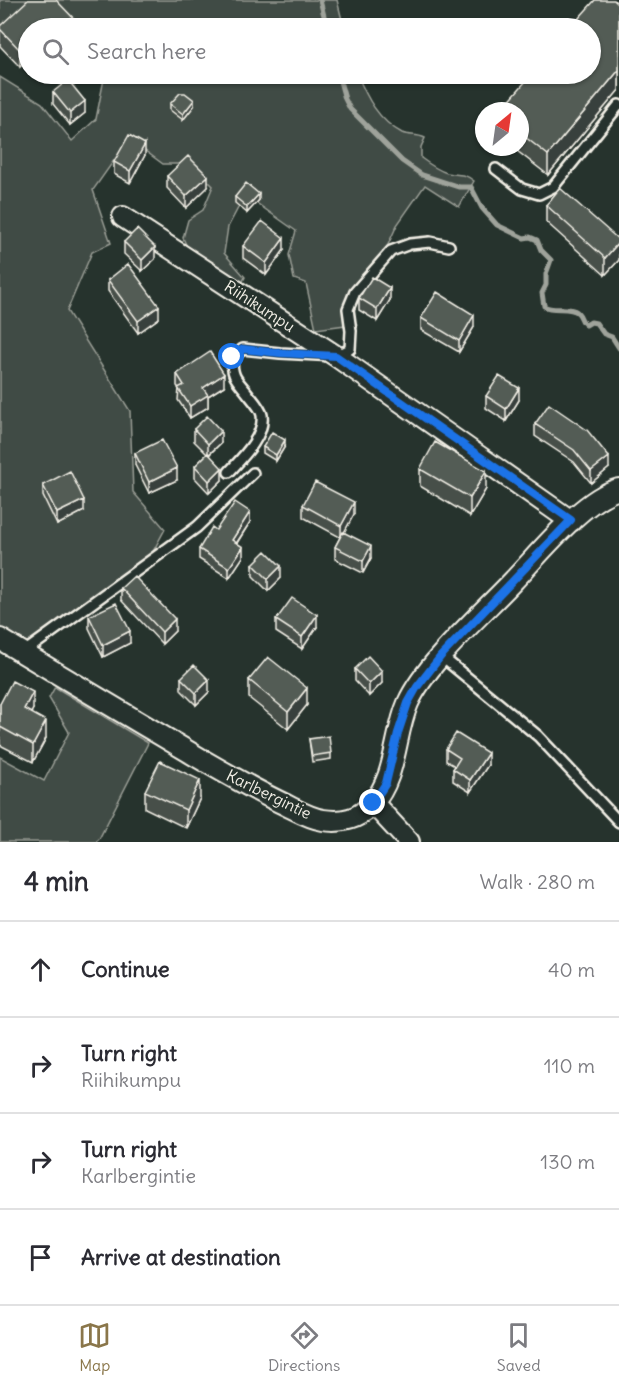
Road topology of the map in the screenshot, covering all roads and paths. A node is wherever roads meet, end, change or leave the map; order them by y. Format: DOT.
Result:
graph roads {
  1 [pos="619,105"];
  2 [pos="496,170"];
  3 [pos="123,217"];
  4 [pos="449,246"];
  5 [pos="336,356"];
  6 [pos="229,472"];
  7 [pos="254,473"];
  8 [pos="619,489"];
  9 [pos="571,520"];
  10 [pos="0,639"];
  11 [pos="23,653"];
  12 [pos="441,656"];
  13 [pos="373,803"];
  14 [pos="619,822"];
  15 [pos="409,842"];
  1 -- 2 [label="lane"];
  3 -- 5 [label="street, Riihikumpu"];
  4 -- 5 [label="lane"];
  5 -- 6 [label="lane"];
  5 -- 9 [label="street, Riihikumpu"];
  7 -- 11 [label="lane"];
  8 -- 9 [label="street, Karlbergintie"];
  9 -- 12 [label="street, Karlbergintie"];
  10 -- 11 [label="street, Karlbergintie"];
  11 -- 13 [label="street, Karlbergintie"];
  12 -- 13 [label="street, Karlbergintie"];
  12 -- 14 [label="lane"];
  13 -- 15 [label="street"];
}
